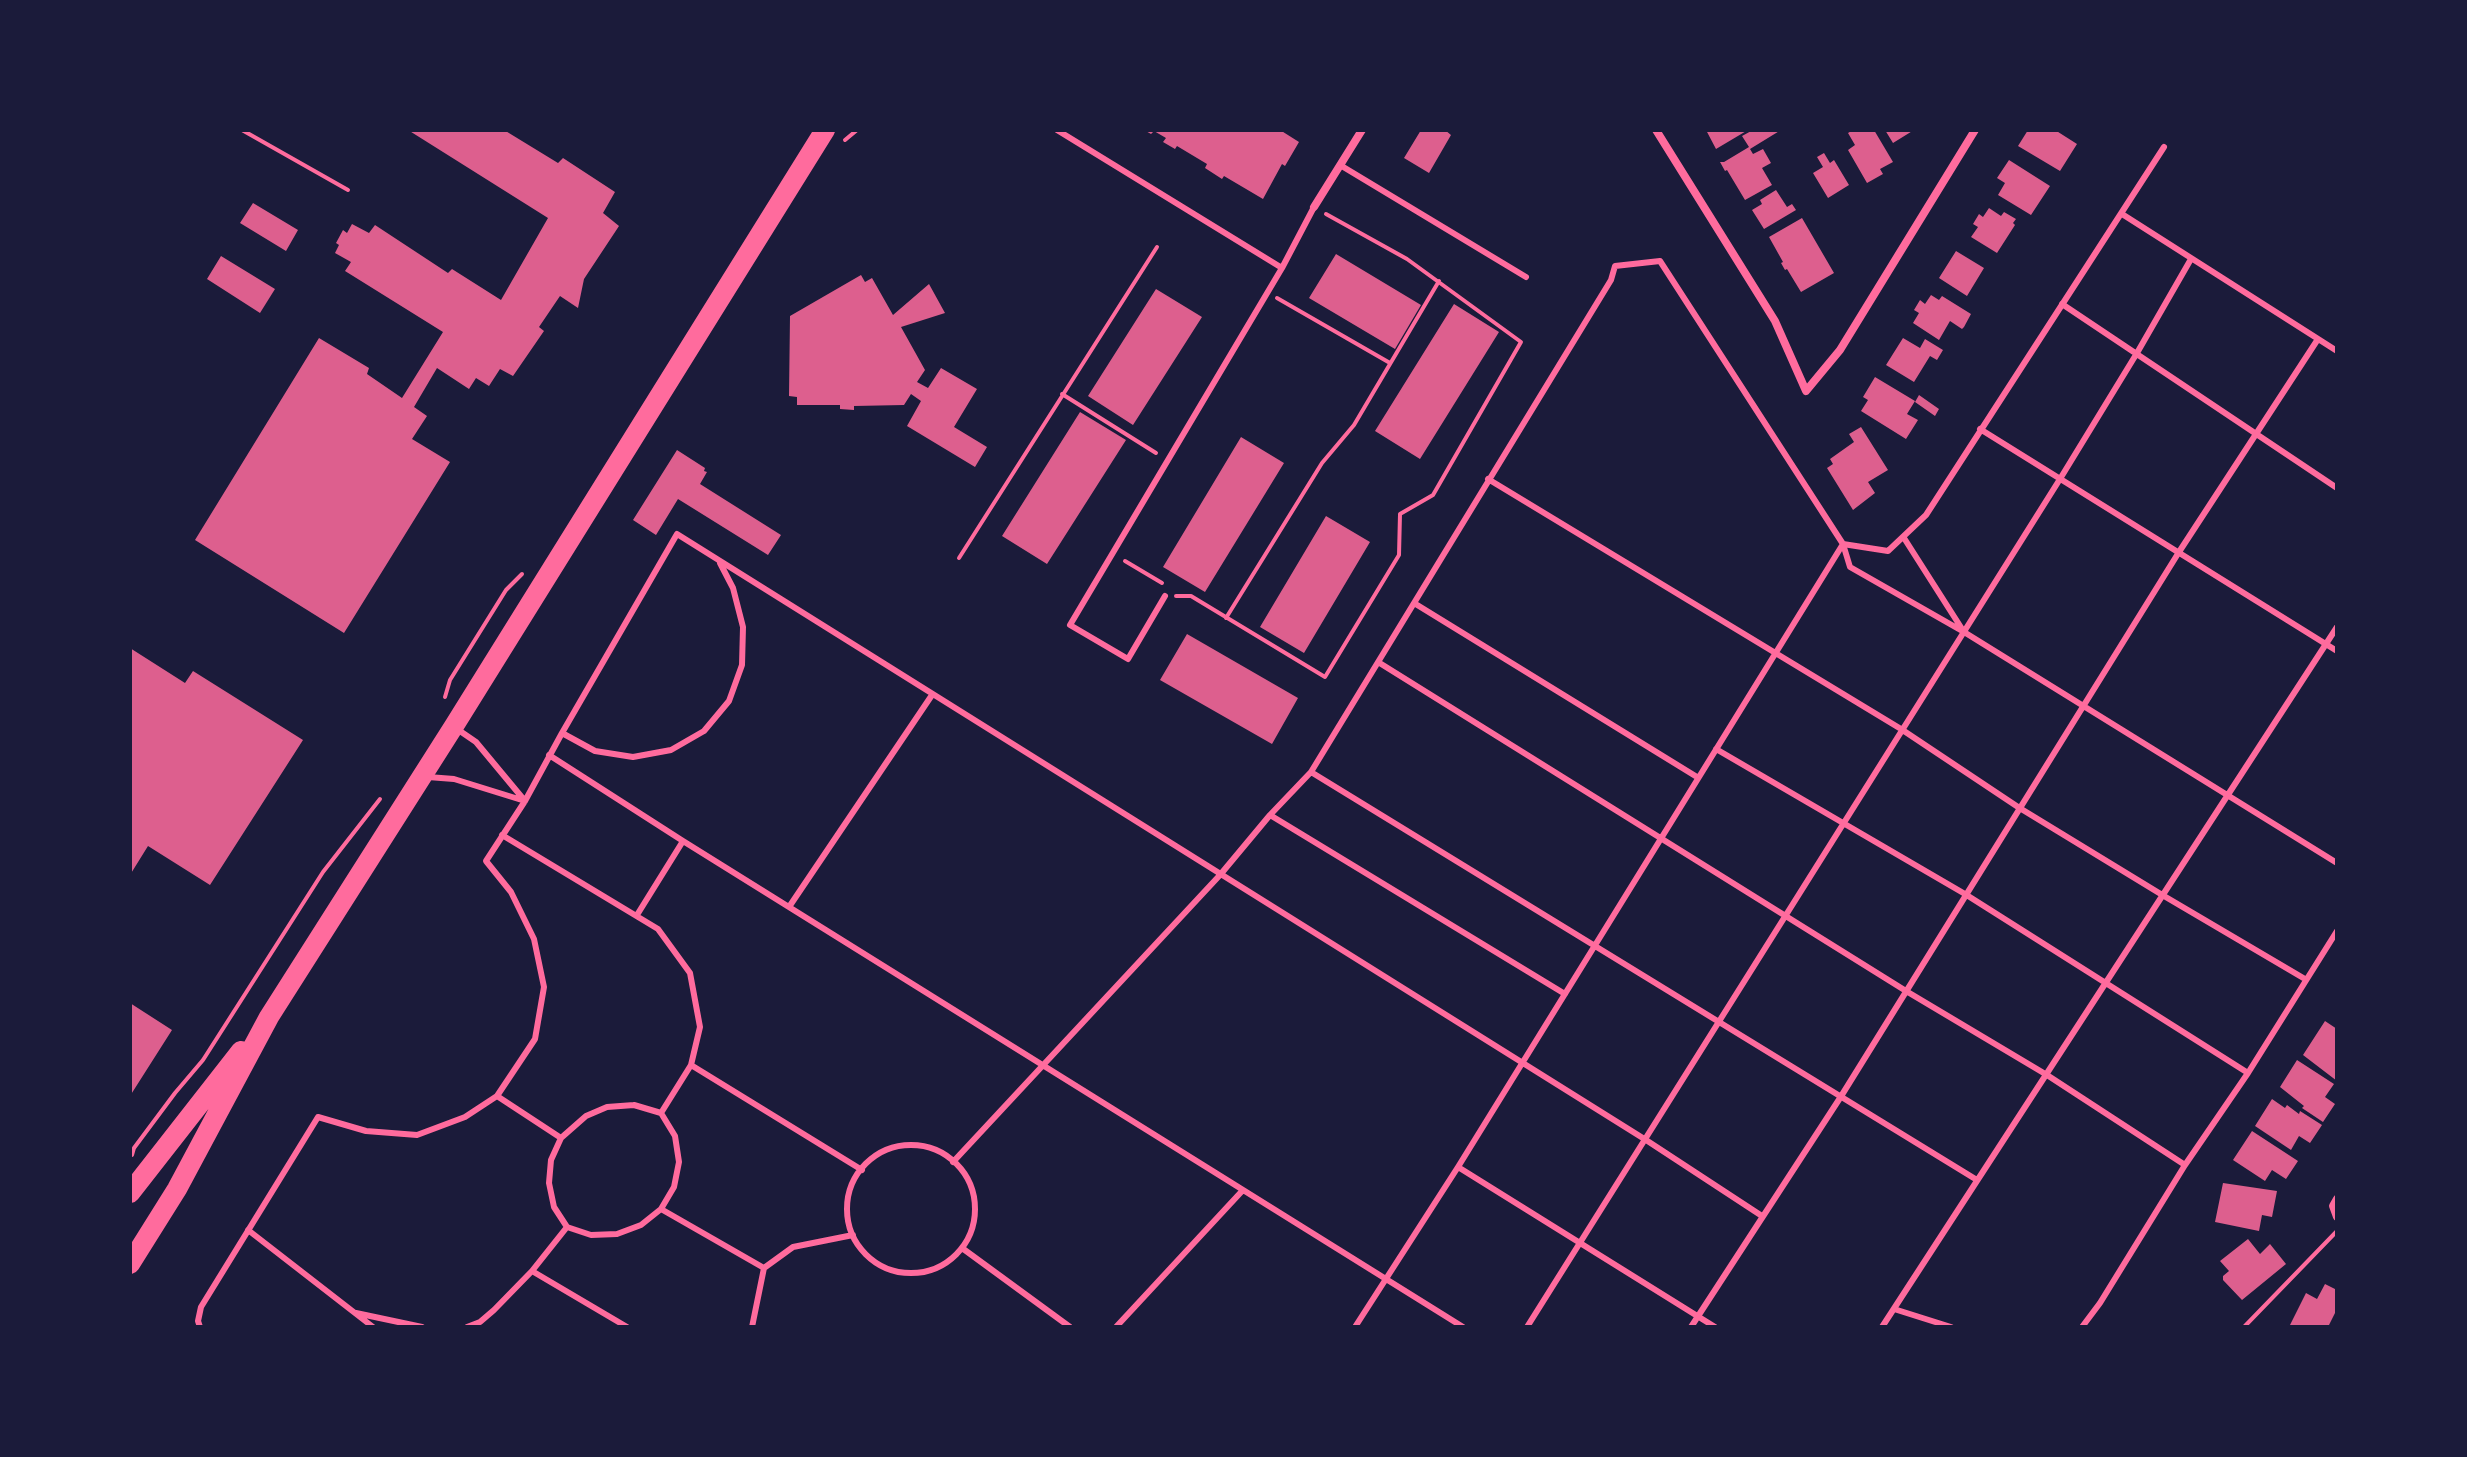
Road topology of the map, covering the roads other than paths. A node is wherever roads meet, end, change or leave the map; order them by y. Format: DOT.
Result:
graph roads {
  1 [pos="825,130"];
  2 [pos="1057,130"];
  3 [pos="1362,130"];
  4 [pos="1656,130"];
  5 [pos="1975,130"];
  6 [pos="2164,147"];
  7 [pos="1340,165"];
  8 [pos="1314,207"];
  9 [pos="2122,214"];
  10 [pos="2191,259"];
  11 [pos="1282,268"];
  12 [pos="1526,277"];
  13 [pos="2062,304"];
  14 [pos="2318,339"];
  15 [pos="2337,351"];
  16 [pos="2137,353"];
  17 [pos="1980,429"];
  18 [pos="2257,434"];
  19 [pos="1488,479"];
  20 [pos="2060,479"];
  21 [pos="2337,488"];
  22 [pos="1904,538"];
  23 [pos="1843,544"];
  24 [pos="2179,552"];
  25 [pos="718,560"];
  26 [pos="1165,596"];
  27 [pos="1414,603"];
  28 [pos="2337,627"];
  29 [pos="1964,632"];
  30 [pos="2326,644"];
  31 [pos="2337,651"];
  32 [pos="1777,654"];
  33 [pos="1378,662"];
  34 [pos="932,695"];
  35 [pos="2083,706"];
  36 [pos="454,726"];
  37 [pos="1901,729"];
  38 [pos="562,733"];
  39 [pos="1716,749"];
  40 [pos="549,755"];
  41 [pos="1311,772"];
  42 [pos="422,777"];
  43 [pos="1697,777"];
  44 [pos="2228,795"];
  45 [pos="525,801"];
  46 [pos="2018,807"];
  47 [pos="1270,815"];
  48 [pos="1843,822"];
  49 [pos="502,835"];
  50 [pos="1659,838"];
  51 [pos="683,841"];
  52 [pos="2337,863"];
  53 [pos="1220,875"];
  54 [pos="1965,894"];
  55 [pos="2164,896"];
  56 [pos="789,907"];
  57 [pos="637,915"];
  58 [pos="1785,915"];
  59 [pos="2337,931"];
  60 [pos="1594,944"];
  61 [pos="2305,979"];
  62 [pos="2105,982"];
  63 [pos="1906,991"];
  64 [pos="1565,994"];
  65 [pos="269,1017"];
  66 [pos="1719,1021"];
  67 [pos="1520,1063"];
  68 [pos="1042,1064"];
  69 [pos="691,1065"];
  70 [pos="2248,1073"];
  71 [pos="2047,1075"];
  72 [pos="497,1096"];
  73 [pos="1840,1098"];
  74 [pos="661,1113"];
  75 [pos="561,1138"];
  76 [pos="1646,1140"];
  77 [pos="953,1162"];
  78 [pos="2185,1165"];
  79 [pos="1458,1167"];
  80 [pos="862,1170"];
  81 [pos="1977,1180"];
  82 [pos="1243,1190"];
  83 [pos="131,1192"];
  84 [pos="2337,1199"];
  85 [pos="661,1209"];
  86 [pos="1762,1216"];
  87 [pos="2337,1217"];
  88 [pos="567,1227"];
  89 [pos="248,1230"];
  90 [pos="853,1235"];
  91 [pos="1581,1242"];
  92 [pos="962,1248"];
  93 [pos="130,1264"];
  94 [pos="764,1268"];
  95 [pos="532,1271"];
  96 [pos="1386,1277"];
  97 [pos="1894,1309"];
  98 [pos="352,1312"];
  99 [pos="1698,1317"];
  100 [pos="200,1327"];
  101 [pos="373,1327"];
  102 [pos="422,1327"];
  103 [pos="467,1327"];
  104 [pos="627,1327"];
  105 [pos="752,1327"];
  106 [pos="1070,1327"];
  107 [pos="1116,1327"];
  108 [pos="1355,1327"];
  109 [pos="1463,1327"];
  110 [pos="1527,1327"];
  111 [pos="1691,1327"];
  112 [pos="1715,1327"];
  113 [pos="1882,1327"];
  114 [pos="1951,1327"];
  115 [pos="2082,1327"];
  1 -- 36 [label="main road"];
  2 -- 11 [label="lane"];
  3 -- 7 [label="street"];
  4 -- 5 [label="street"];
  6 -- 9 [label="lane"];
  7 -- 8 [label="street"];
  7 -- 12 [label="lane"];
  8 -- 11 [label="lane"];
  9 -- 10 [label="lane"];
  9 -- 13 [label="lane"];
  10 -- 14 [label="lane"];
  10 -- 16 [label="lane"];
  11 -- 26 [label="lane"];
  13 -- 16 [label="lane"];
  13 -- 17 [label="lane"];
  14 -- 15 [label="lane"];
  14 -- 18 [label="lane"];
  16 -- 18 [label="lane"];
  16 -- 20 [label="lane"];
  17 -- 20 [label="lane"];
  17 -- 22 [label="lane"];
  18 -- 21 [label="lane"];
  18 -- 24 [label="lane"];
  19 -- 23 [label="lane"];
  19 -- 27 [label="lane"];
  19 -- 32 [label="lane"];
  20 -- 24 [label="lane"];
  20 -- 29 [label="lane"];
  22 -- 23 [label="lane"];
  22 -- 29 [label="lane"];
  23 -- 29 [label="lane"];
  23 -- 32 [label="lane"];
  24 -- 30 [label="lane"];
  24 -- 35 [label="lane"];
  25 -- 34 [label="lane"];
  25 -- 38 [label="lane"];
  25 -- 38 [label="lane"];
  27 -- 33 [label="lane"];
  27 -- 43 [label="lane"];
  28 -- 30 [label="lane"];
  29 -- 35 [label="lane"];
  29 -- 37 [label="lane"];
  30 -- 31 [label="lane"];
  30 -- 44 [label="lane"];
  32 -- 37 [label="lane"];
  32 -- 39 [label="lane"];
  33 -- 41 [label="lane"];
  33 -- 50 [label="lane"];
  34 -- 53 [label="lane"];
  34 -- 56 [label="lane"];
  35 -- 44 [label="lane"];
  35 -- 46 [label="lane"];
  36 -- 42 [label="main road"];
  36 -- 45 [label="lane"];
  37 -- 46 [label="lane"];
  37 -- 48 [label="lane"];
  38 -- 40 [label="lane"];
  39 -- 43 [label="lane"];
  39 -- 48 [label="lane"];
  40 -- 45 [label="lane"];
  40 -- 51 [label="lane"];
  41 -- 47 [label="lane"];
  41 -- 60 [label="lane"];
  42 -- 45 [label="lane"];
  42 -- 65 [label="main road"];
  43 -- 50 [label="lane"];
  44 -- 52 [label="lane"];
  44 -- 55 [label="lane"];
  45 -- 49 [label="lane"];
  46 -- 54 [label="lane"];
  46 -- 55 [label="lane"];
  47 -- 53 [label="lane"];
  47 -- 64 [label="lane"];
  48 -- 54 [label="lane"];
  48 -- 58 [label="lane"];
  49 -- 57 [label="lane"];
  49 -- 72 [label="lane"];
  50 -- 58 [label="lane"];
  50 -- 60 [label="lane"];
  51 -- 56 [label="lane"];
  51 -- 57 [label="lane"];
  53 -- 67 [label="lane"];
  53 -- 68 [label="lane"];
  54 -- 62 [label="lane"];
  54 -- 63 [label="lane"];
  55 -- 61 [label="lane"];
  55 -- 62 [label="lane"];
  56 -- 68 [label="lane"];
  57 -- 69 [label="lane"];
  58 -- 63 [label="lane"];
  58 -- 66 [label="lane"];
  59 -- 61 [label="lane"];
  60 -- 64 [label="lane"];
  60 -- 66 [label="lane"];
  61 -- 70 [label="lane"];
  62 -- 70 [label="lane"];
  62 -- 71 [label="lane"];
  63 -- 71 [label="lane"];
  63 -- 73 [label="lane"];
  64 -- 67 [label="lane"];
  65 -- 83 [label="main road"];
  65 -- 93 [label="main road"];
  66 -- 73 [label="lane"];
  66 -- 76 [label="lane"];
  67 -- 76 [label="lane"];
  67 -- 79 [label="lane"];
  68 -- 77 [label="lane"];
  68 -- 82 [label="lane"];
  69 -- 74 [label="lane"];
  69 -- 80 [label="lane"];
  70 -- 78 [label="lane"];
  71 -- 78 [label="lane"];
  71 -- 81 [label="lane"];
  72 -- 75 [label="lane"];
  72 -- 89 [label="lane"];
  73 -- 81 [label="lane"];
  73 -- 86 [label="lane"];
  74 -- 75 [label="lane"];
  74 -- 85 [label="lane"];
  75 -- 88 [label="lane"];
  76 -- 86 [label="lane"];
  76 -- 91 [label="lane"];
  77 -- 80 [label="lane"];
  77 -- 92 [label="lane"];
  78 -- 115 [label="lane"];
  79 -- 91 [label="lane"];
  79 -- 96 [label="lane"];
  80 -- 90 [label="lane"];
  81 -- 97 [label="lane"];
  82 -- 96 [label="lane"];
  82 -- 107 [label="lane"];
  84 -- 87 [label="street"];
  85 -- 88 [label="lane"];
  85 -- 94 [label="lane"];
  86 -- 99 [label="lane"];
  88 -- 95 [label="lane"];
  89 -- 98 [label="lane"];
  89 -- 100 [label="lane"];
  90 -- 92 [label="lane"];
  90 -- 94 [label="lane"];
  91 -- 99 [label="lane"];
  91 -- 110 [label="lane"];
  92 -- 106 [label="lane"];
  94 -- 105 [label="lane"];
  95 -- 103 [label="lane"];
  95 -- 104 [label="lane"];
  96 -- 108 [label="lane"];
  96 -- 109 [label="lane"];
  97 -- 113 [label="lane"];
  97 -- 114 [label="lane"];
  98 -- 101 [label="lane"];
  98 -- 102 [label="lane"];
  99 -- 111 [label="lane"];
  99 -- 112 [label="lane"];
}
